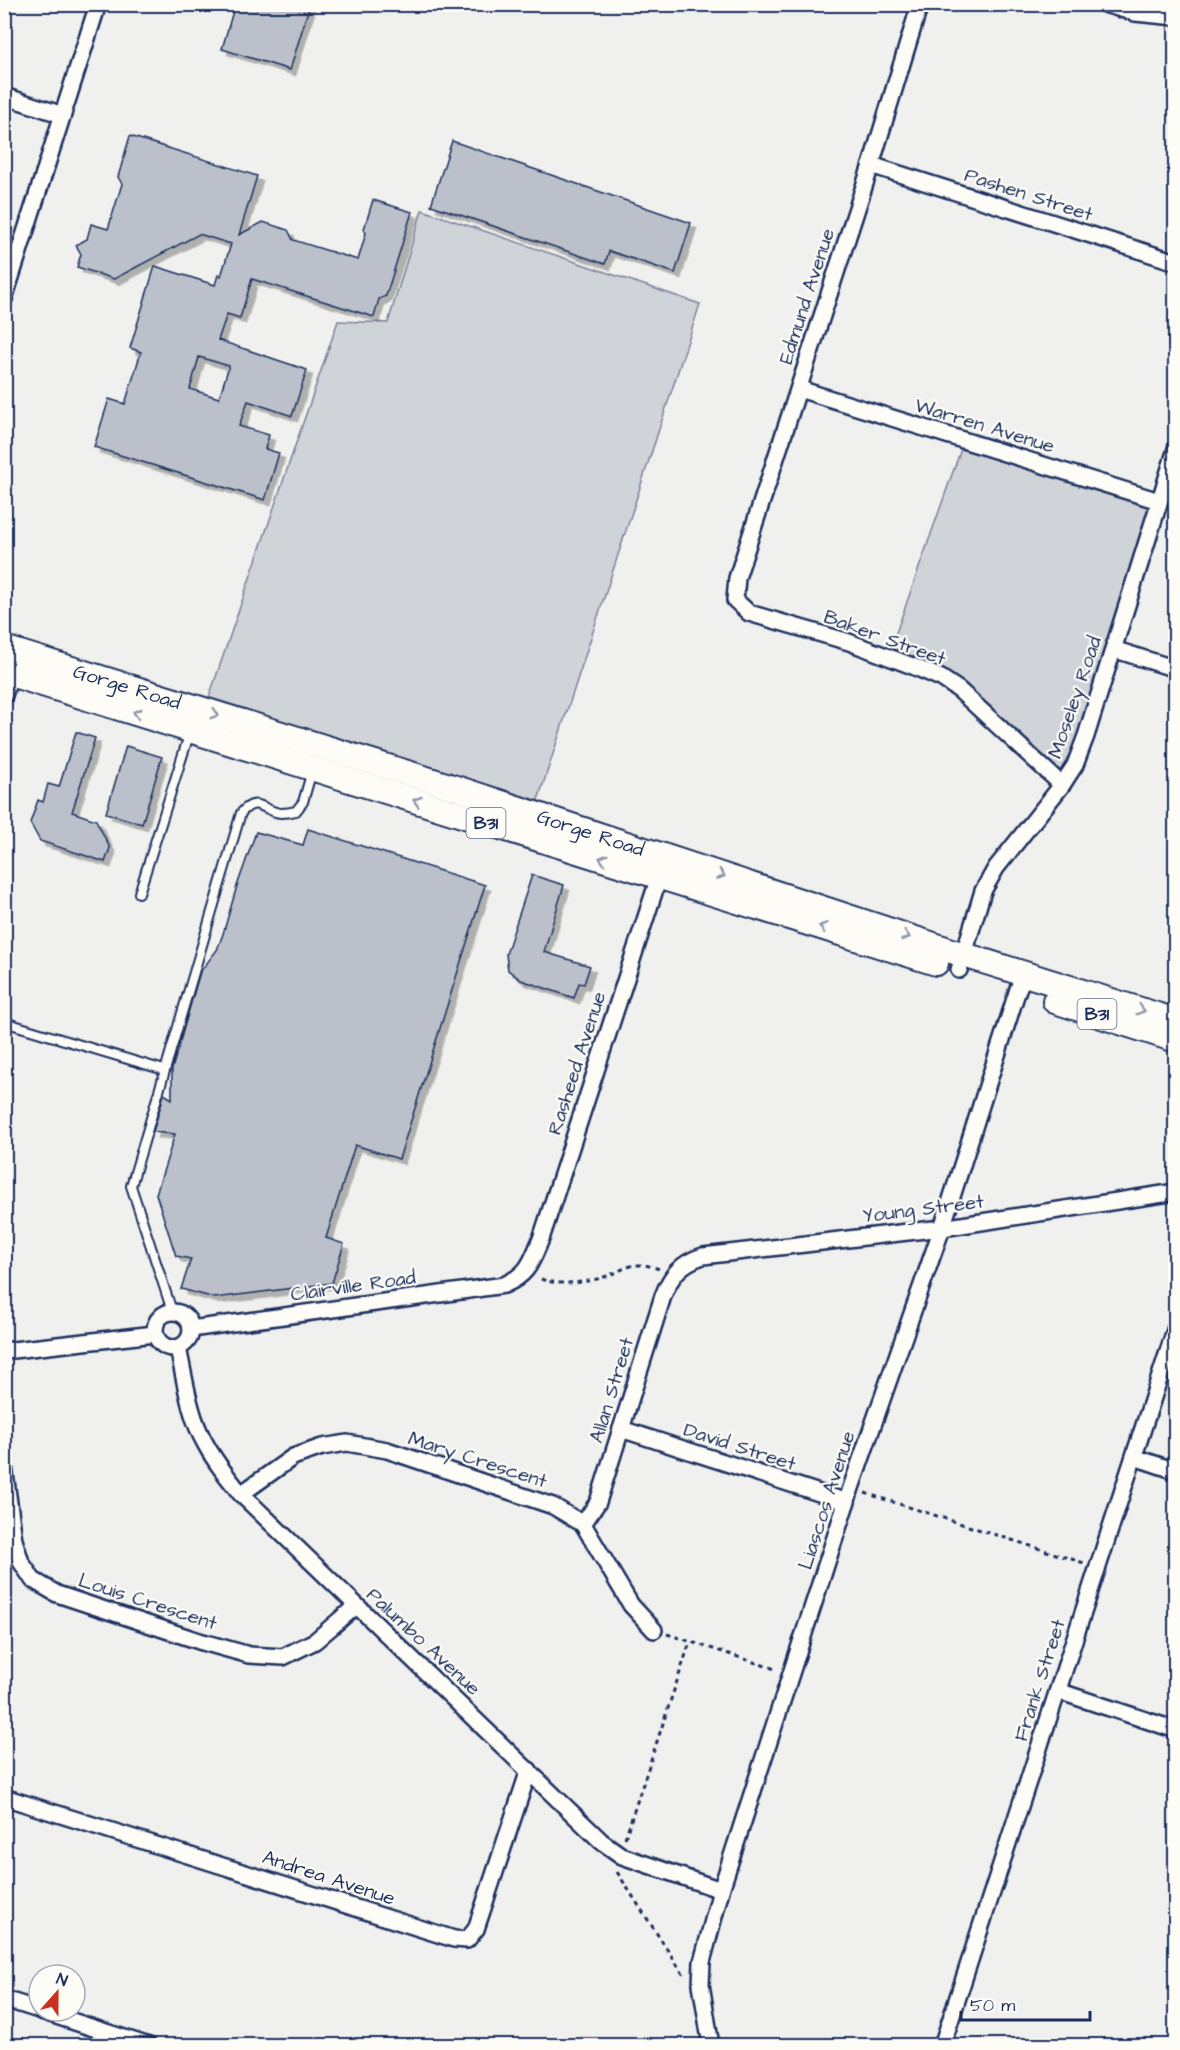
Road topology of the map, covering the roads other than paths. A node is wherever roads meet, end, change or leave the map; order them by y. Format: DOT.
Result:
graph roads {
  1 [pos="98,4"];
  2 [pos="920,4"];
  3 [pos="1104,4"];
  4 [pos="1176,17"];
  5 [pos="4,96"];
  6 [pos="63,115"];
  7 [pos="871,165"];
  8 [pos="1176,262"];
  9 [pos="4,299"];
  10 [pos="798,389"];
  11 [pos="1176,449"];
  12 [pos="1159,501"];
  13 [pos="735,600"];
  14 [pos="1113,649"];
  15 [pos="9,668"];
  16 [pos="1176,669"];
  17 [pos="171,700"];
  18 [pos="190,730"];
  19 [pos="338,752"];
  20 [pos="313,769"];
  21 [pos="1062,784"];
  22 [pos="662,866"];
  23 [pos="139,893"];
  24 [pos="961,963"];
  25 [pos="1022,982"];
  26 [pos="1176,1021"];
  27 [pos="4,1022"];
  28 [pos="1176,1040"];
  29 [pos="164,1070"];
  30 [pos="1176,1192"];
  31 [pos="942,1228"];
  32 [pos="679,1268"];
  33 [pos="519,1279"];
  34 [pos="172,1311"];
  35 [pos="1176,1327"];
  36 [pos="192,1329"];
  37 [pos="155,1334"];
  38 [pos="178,1348"];
  39 [pos="4,1351"];
  40 [pos="621,1429"];
  41 [pos="1134,1457"];
  42 [pos="4,1466"];
  43 [pos="1176,1471"];
  44 [pos="241,1494"];
  45 [pos="849,1495"];
  46 [pos="583,1524"];
  47 [pos="356,1606"];
  48 [pos="654,1630"];
  49 [pos="1058,1691"];
  50 [pos="1176,1730"];
  51 [pos="529,1770"];
  52 [pos="4,1797"];
  53 [pos="721,1890"];
  54 [pos="4,1999"];
  55 [pos="27,2007"];
  56 [pos="77,2023"];
  57 [pos="149,2046"];
  58 [pos="711,2046"];
  59 [pos="942,2046"];
  1 -- 6 [label="street"];
  2 -- 7 [label="street, Edmund Avenue"];
  3 -- 4 [label="street"];
  5 -- 6 [label="street"];
  6 -- 9 [label="street"];
  7 -- 8 [label="street, Pashen Street"];
  7 -- 10 [label="street, Edmund Avenue"];
  10 -- 12 [label="street, Warren Avenue"];
  10 -- 13 [label="street, Edmund Avenue"];
  11 -- 12 [label="street, Moseley Road"];
  12 -- 14 [label="street, Moseley Road"];
  13 -- 21 [label="street, Baker Street"];
  14 -- 16 [label="street"];
  14 -- 21 [label="street, Moseley Road"];
  15 -- 17 [label="main road, Gorge Road / B31"];
  18 -- 15 [label="main road, Gorge Road / B31, one-way"];
  17 -- 18 [label="main road"];
  17 -- 19 [label="main road, Gorge Road / B31, one-way"];
  18 -- 20 [label="main road, Gorge Road / B31"];
  18 -- 23 [label="lane"];
  19 -- 20 [label="main road"];
  19 -- 22 [label="main road, Gorge Road / B31"];
  22 -- 20 [label="main road, Gorge Road / B31, one-way"];
  20 -- 29 [label="lane"];
  21 -- 24 [label="street, Moseley Road"];
  22 -- 24 [label="main road, Gorge Road / B31"];
  22 -- 33 [label="street, Rasheed Avenue"];
  24 -- 25 [label="main road, Gorge Road / B31"];
  25 -- 26 [label="main road, Gorge Road / B31, one-way"];
  25 -- 28 [label="main road, Gorge Road / B31"];
  25 -- 31 [label="street, Liascos Avenue"];
  27 -- 29 [label="lane"];
  29 -- 34 [label="lane"];
  30 -- 31 [label="street, Young Street"];
  31 -- 32 [label="street, Young Street"];
  31 -- 45 [label="street, Liascos Avenue"];
  32 -- 40 [label="street, Allan Street"];
  33 -- 36 [label="street, Clairville Road"];
  34 -- 36 [label="street"];
  34 -- 37 [label="street"];
  35 -- 41 [label="street, Frank Street"];
  36 -- 38 [label="street"];
  37 -- 38 [label="street"];
  37 -- 39 [label="street"];
  38 -- 44 [label="street, Palumbo Avenue"];
  40 -- 45 [label="street, David Street"];
  40 -- 46 [label="street, Allan Street"];
  41 -- 43 [label="street"];
  41 -- 49 [label="street, Frank Street"];
  42 -- 47 [label="street, Louis Crescent"];
  44 -- 46 [label="street, Mary Crescent"];
  44 -- 47 [label="street, Palumbo Avenue"];
  45 -- 53 [label="street, Liascos Avenue"];
  46 -- 48 [label="street, Mary Crescent"];
  47 -- 51 [label="street, Palumbo Avenue"];
  49 -- 50 [label="street"];
  49 -- 59 [label="street, Frank Street"];
  51 -- 52 [label="street, Andrea Avenue"];
  51 -- 53 [label="street, Palumbo Avenue"];
  53 -- 58 [label="street, Liascos Avenue"];
  54 -- 55 [label="street"];
  56 -- 57 [label="street"];
}
